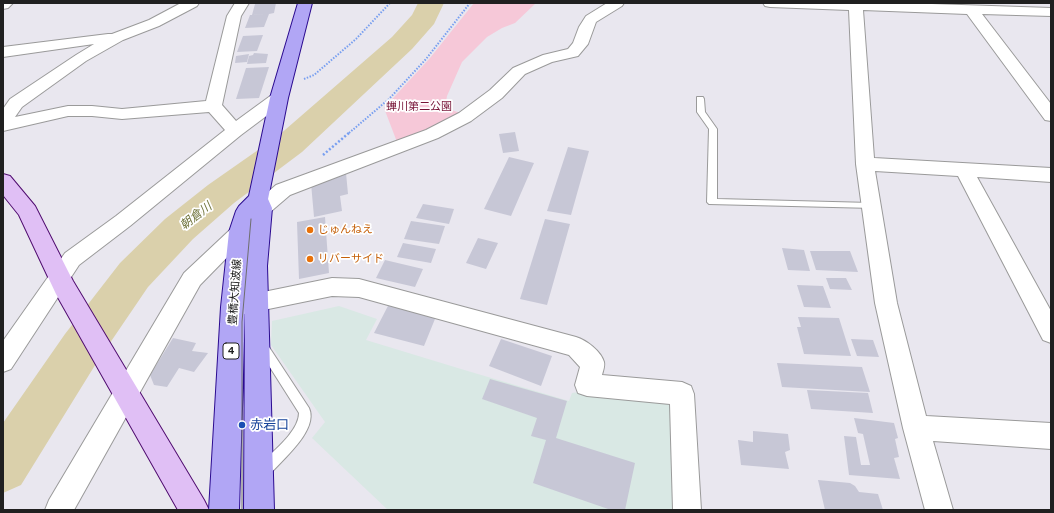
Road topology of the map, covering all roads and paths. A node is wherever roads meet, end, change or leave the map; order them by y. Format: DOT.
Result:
graph roads {
  1 [pos="6,3"];
  2 [pos="192,3"];
  3 [pos="242,3"];
  4 [pos="305,3"];
  5 [pos="390,3"];
  6 [pos="470,3"];
  7 [pos="617,3"];
  8 [pos="770,3"];
  9 [pos="3,5"];
  10 [pos="856,5"];
  11 [pos="972,10"];
  12 [pos="1051,12"];
  13 [pos="118,37"];
  14 [pos="3,52"];
  15 [pos="304,79"];
  16 [pos="700,98"];
  17 [pos="278,103"];
  18 [pos="213,106"];
  19 [pos="1051,116"];
  20 [pos="3,121"];
  21 [pos="3,125"];
  22 [pos="235,131"];
  23 [pos="318,159"];
  24 [pos="865,164"];
  25 [pos="964,170"];
  26 [pos="1051,175"];
  27 [pos="3,180"];
  28 [pos="260,203"];
  29 [pos="871,206"];
  30 [pos="240,232"];
  31 [pos="62,282"];
  32 [pos="244,305"];
  33 [pos="1051,333"];
  34 [pos="256,337"];
  35 [pos="3,361"];
  36 [pos="125,389"];
  37 [pos="916,428"];
  38 [pos="1051,436"];
  39 [pos="258,476"];
  40 [pos="59,510"];
  41 [pos="194,510"];
  42 [pos="224,510"];
  43 [pos="259,510"];
  44 [pos="687,510"];
  45 [pos="939,510"];
  1 -- 9 [label="street"];
  2 -- 13 [label="street"];
  3 -- 18 [label="street"];
  4 -- 17 [label="main road, 豊橋大知波線 / 4"];
  5 -- 15 [label="path"];
  6 -- 23 [label="path"];
  7 -- 28 [label="street"];
  8 -- 10 [label="street"];
  10 -- 11 [label="street"];
  10 -- 24 [label="street"];
  11 -- 12 [label="street"];
  11 -- 19 [label="street"];
  13 -- 14 [label="street"];
  13 -- 20 [label="street"];
  16 -- 29 [label="lane"];
  17 -- 22 [label="street"];
  17 -- 28 [label="main road, 豊橋大知波線 / 4"];
  18 -- 21 [label="street"];
  18 -- 22 [label="street"];
  22 -- 31 [label="street"];
  24 -- 25 [label="street"];
  24 -- 29 [label="street"];
  25 -- 26 [label="street"];
  25 -- 33 [label="street"];
  27 -- 31 [label="street"];
  28 -- 30 [label="main road, 豊橋大知波線 / 4"];
  28 -- 32 [label="main road, 豊橋大知波線 / 4"];
  29 -- 37 [label="street"];
  30 -- 32 [label="main road, 豊橋大知波線 / 4"];
  30 -- 36 [label="street"];
  31 -- 35 [label="street"];
  31 -- 36 [label="street"];
  32 -- 34 [label="main road, 豊橋大知波線 / 4"];
  32 -- 42 [label="main road, 豊橋大知波線 / 4"];
  32 -- 44 [label="street"];
  34 -- 39 [label="main road, 豊橋大知波線 / 4"];
  34 -- 39 [label="lane"];
  36 -- 40 [label="street"];
  36 -- 41 [label="street"];
  37 -- 38 [label="street"];
  37 -- 45 [label="street"];
  39 -- 43 [label="main road, 豊橋大知波線 / 4"];
}
